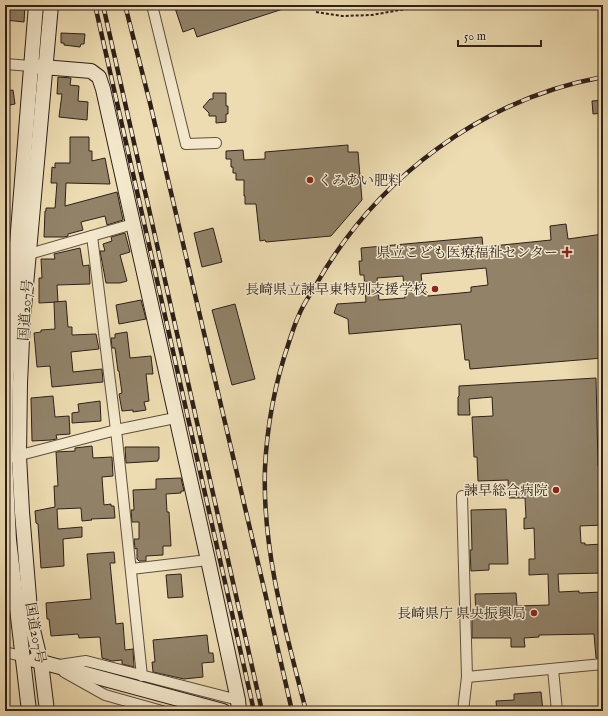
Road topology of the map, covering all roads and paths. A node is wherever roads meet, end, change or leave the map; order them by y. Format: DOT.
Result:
graph roads {
  1 [pos="36,5"];
  2 [pos="51,5"];
  3 [pos="152,5"];
  4 [pos="428,5"];
  5 [pos="316,12"];
  6 [pos="5,64"];
  7 [pos="38,67"];
  8 [pos="216,143"];
  9 [pos="133,224"];
  10 [pos="92,236"];
  11 [pos="17,257"];
  12 [pos="6,382"];
  13 [pos="20,383"];
  14 [pos="176,418"];
  15 [pos="116,430"];
  16 [pos="19,456"];
  17 [pos="5,459"];
  18 [pos="462,496"];
  19 [pos="208,560"];
  20 [pos="131,569"];
  21 [pos="5,652"];
  22 [pos="21,656"];
  23 [pos="603,664"];
  24 [pos="47,665"];
  25 [pos="553,669"];
  26 [pos="142,676"];
  27 [pos="467,677"];
  28 [pos="238,705"];
  29 [pos="29,711"];
  30 [pos="47,711"];
  31 [pos="162,711"];
  32 [pos="223,711"];
  33 [pos="463,711"];
  34 [pos="557,711"];
  1 -- 7 [label="street"];
  2 -- 7 [label="street, 国道207号"];
  3 -- 8 [label="street"];
  4 -- 5 [label="path"];
  6 -- 7 [label="street"];
  7 -- 9 [label="street"];
  7 -- 11 [label="street, 国道207号"];
  9 -- 10 [label="street"];
  9 -- 14 [label="street"];
  10 -- 11 [label="street"];
  10 -- 15 [label="street"];
  11 -- 12 [label="street"];
  11 -- 13 [label="street, 国道207号"];
  12 -- 13 [label="street"];
  12 -- 17 [label="street"];
  13 -- 16 [label="street, 国道207号"];
  14 -- 15 [label="street"];
  14 -- 19 [label="street"];
  15 -- 16 [label="street"];
  15 -- 20 [label="street"];
  16 -- 17 [label="street"];
  16 -- 24 [label="street, 国道207号"];
  17 -- 22 [label="street"];
  18 -- 27 [label="street"];
  19 -- 20 [label="street"];
  19 -- 28 [label="street"];
  20 -- 26 [label="street"];
  21 -- 22 [label="street"];
  22 -- 24 [label="street"];
  22 -- 29 [label="street"];
  23 -- 25 [label="street"];
  24 -- 26 [label="street"];
  24 -- 30 [label="street, 国道207号"];
  24 -- 31 [label="street"];
  24 -- 32 [label="street"];
  25 -- 27 [label="street"];
  25 -- 34 [label="street"];
  26 -- 28 [label="street"];
  27 -- 33 [label="street"];
}
